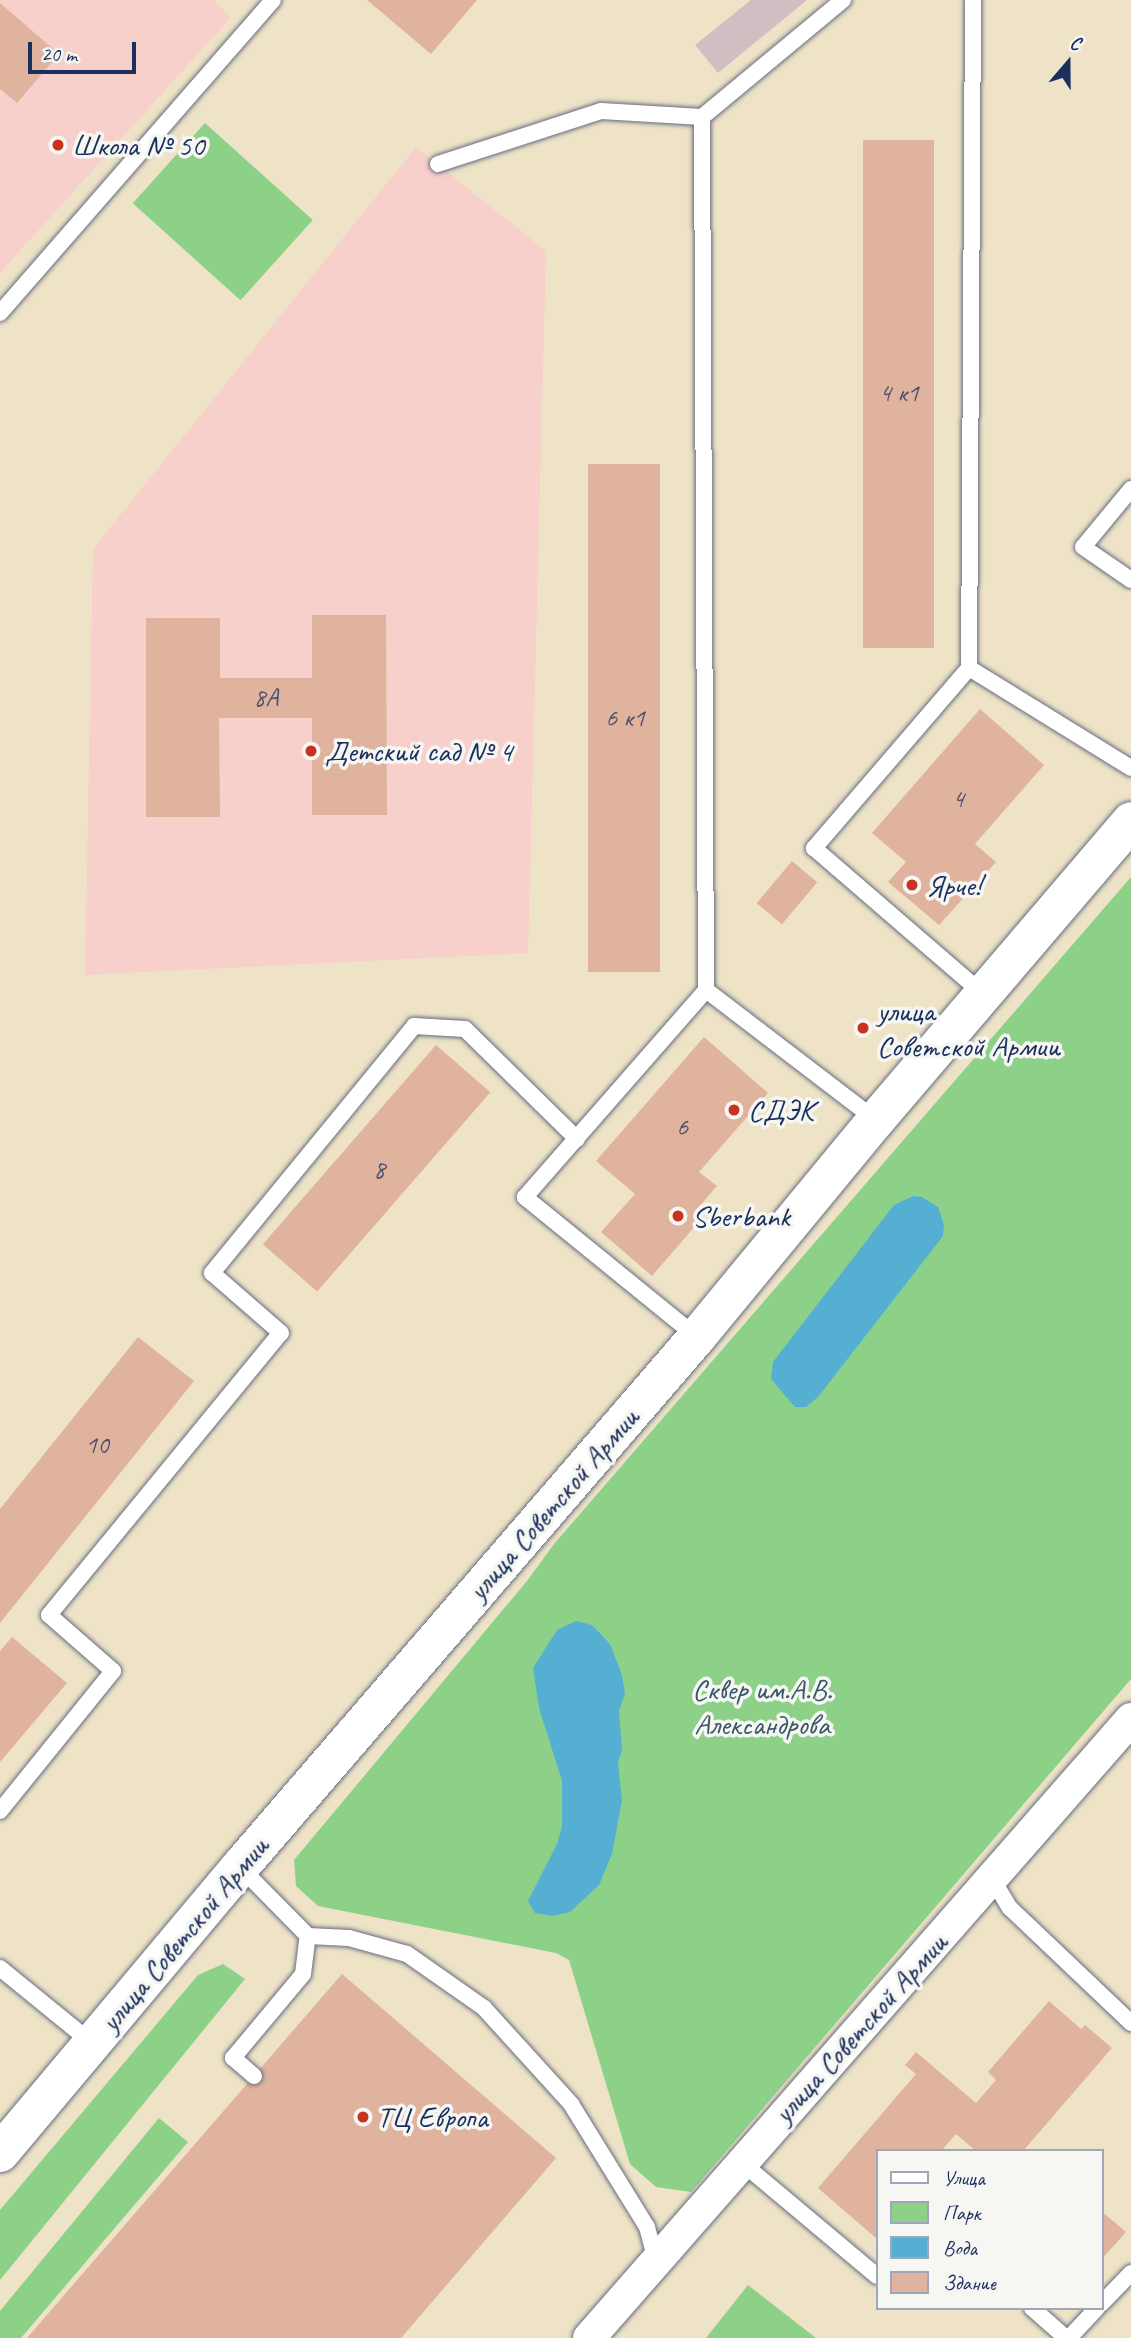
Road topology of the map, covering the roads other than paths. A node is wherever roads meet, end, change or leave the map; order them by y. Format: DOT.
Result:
graph roads {
  1 [pos="273,0"];
  2 [pos="843,0"];
  3 [pos="973,0"];
  4 [pos="702,117"];
  5 [pos="438,164"];
  6 [pos="0,313"];
  7 [pos="1131,489"];
  8 [pos="1131,580"];
  9 [pos="969,668"];
  10 [pos="1131,768"];
  11 [pos="1131,821"];
  12 [pos="706,990"];
  13 [pos="985,996"];
  14 [pos="876,1120"];
  15 [pos="577,1139"];
  16 [pos="697,1337"];
  17 [pos="1131,1719"];
  18 [pos="0,1811"];
  19 [pos="240,1867"];
  20 [pos="993,1880"];
  21 [pos="308,1936"];
  22 [pos="0,1968"];
  23 [pos="1131,2023"];
  24 [pos="92,2043"];
  25 [pos="254,2076"];
  26 [pos="0,2153"];
  27 [pos="741,2162"];
  28 [pos="656,2261"];
  29 [pos="1131,2273"];
  30 [pos="876,2275"];
  31 [pos="1103,2302"];
  32 [pos="1034,2310"];
  33 [pos="1095,2310"];
  34 [pos="589,2338"];
  35 [pos="1067,2338"];
  1 -- 6 [label="lane"];
  2 -- 4 [label="lane"];
  3 -- 9 [label="lane"];
  4 -- 5 [label="lane"];
  4 -- 12 [label="lane"];
  7 -- 8 [label="lane"];
  9 -- 10 [label="lane"];
  9 -- 13 [label="lane"];
  11 -- 13 [label="main road, улица Советской Армии"];
  12 -- 14 [label="lane"];
  12 -- 15 [label="lane"];
  13 -- 14 [label="main road, улица Советской Армии"];
  14 -- 16 [label="main road, улица Советской Армии"];
  15 -- 16 [label="lane"];
  15 -- 18 [label="lane"];
  16 -- 19 [label="main road, улица Советской Армии"];
  17 -- 20 [label="street, улица Советской Армии"];
  19 -- 21 [label="lane"];
  19 -- 24 [label="main road, улица Советской Армии"];
  20 -- 23 [label="lane"];
  20 -- 27 [label="street, улица Советской Армии"];
  21 -- 25 [label="lane"];
  21 -- 28 [label="lane"];
  22 -- 24 [label="lane"];
  24 -- 26 [label="main road, улица Советской Армии"];
  27 -- 28 [label="street, улица Советской Армии"];
  27 -- 30 [label="lane"];
  28 -- 34 [label="street, улица Советской Армии"];
  29 -- 31 [label="lane"];
  32 -- 35 [label="lane"];
  33 -- 35 [label="lane"];
}
